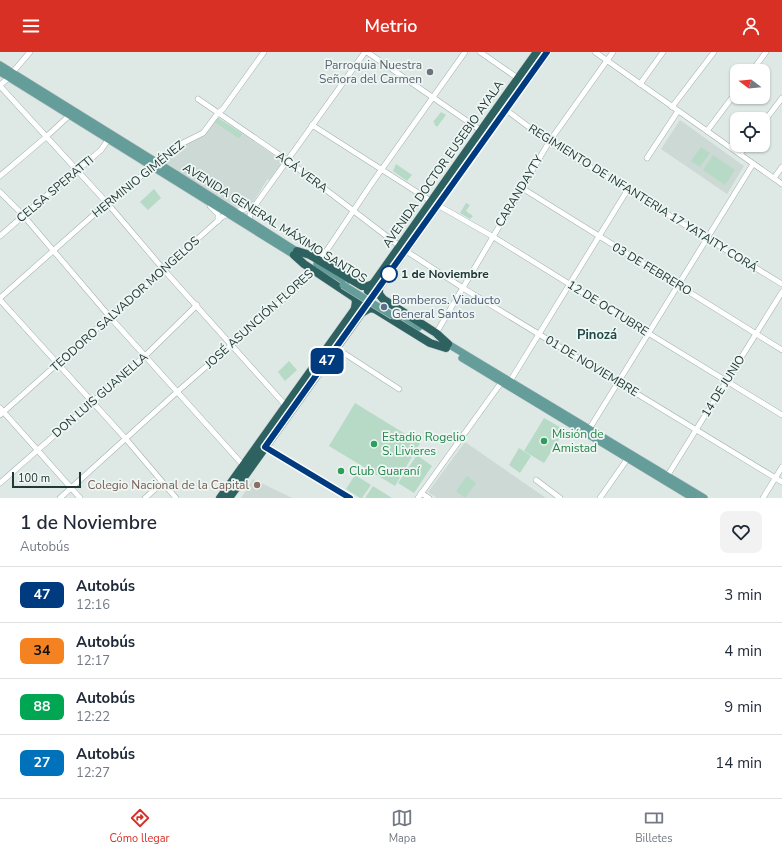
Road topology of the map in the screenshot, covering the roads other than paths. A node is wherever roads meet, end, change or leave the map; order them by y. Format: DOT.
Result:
graph roads {
  1 [pos="30,52"];
  2 [pos="264,52"];
  3 [pos="366,52"];
  4 [pos="465,52"];
  5 [pos="480,52"];
  6 [pos="537,52"];
  7 [pos="547,52"];
  8 [pos="595,52"];
  9 [pos="613,52"];
  10 [pos="663,52"];
  11 [pos="714,52"];
  12 [pos="766,52"];
  13 [pos="607,60"];
  14 [pos="757,64"];
  15 [pos="0,65"];
  16 [pos="0,72"];
  17 [pos="11,75"];
  18 [pos="521,81"];
  19 [pos="640,84"];
  20 [pos="0,85"];
  21 [pos="433,97"];
  22 [pos="782,98"];
  23 [pos="198,99"];
  24 [pos="730,100"];
  25 [pos="672,107"];
  26 [pos="506,110"];
  27 [pos="678,111"];
  28 [pos="72,113"];
  29 [pos="218,113"];
  30 [pos="770,114"];
  31 [pos="312,125"];
  32 [pos="707,131"];
  33 [pos="484,133"];
  34 [pos="46,137"];
  35 [pos="108,140"];
  36 [pos="549,142"];
  37 [pos="740,154"];
  38 [pos="647,158"];
  39 [pos="287,160"];
  40 [pos="753,164"];
  41 [pos="155,165"];
  42 [pos="782,167"];
  43 [pos="77,170"];
  44 [pos="382,170"];
  45 [pos="0,176"];
  46 [pos="774,178"];
  47 [pos="782,184"];
  48 [pos="522,188"];
  49 [pos="628,190"];
  50 [pos="0,192"];
  51 [pos="199,196"];
  52 [pos="434,203"];
  53 [pos="108,204"];
  54 [pos="256,204"];
  55 [pos="355,210"];
  56 [pos="235,211"];
  57 [pos="228,214"];
  58 [pos="23,215"];
  59 [pos="249,220"];
  60 [pos="218,221"];
  61 [pos="249,228"];
  62 [pos="0,236"];
  63 [pos="492,236"];
  64 [pos="600,237"];
  65 [pos="707,237"];
  66 [pos="403,248"];
  67 [pos="53,251"];
  68 [pos="296,253"];
  69 [pos="316,266"];
  70 [pos="164,270"];
  71 [pos="570,284"];
  72 [pos="782,284"];
  73 [pos="678,285"];
  74 [pos="376,286"];
  75 [pos="463,288"];
  76 [pos="782,292"];
  77 [pos="371,293"];
  78 [pos="0,299"];
  79 [pos="365,302"];
  80 [pos="197,305"];
  81 [pos="358,311"];
  82 [pos="110,317"];
  83 [pos="422,331"];
  84 [pos="648,333"];
  85 [pos="435,334"];
  86 [pos="539,334"];
  87 [pos="756,334"];
  88 [pos="232,344"];
  89 [pos="447,346"];
  90 [pos="336,348"];
  91 [pos="782,350"];
  92 [pos="146,355"];
  93 [pos="58,364"];
  94 [pos="506,381"];
  95 [pos="726,381"];
  96 [pos="617,382"];
  97 [pos="399,388"];
  98 [pos="178,392"];
  99 [pos="91,402"];
  100 [pos="288,408"];
  101 [pos="1,412"];
  102 [pos="782,415"];
  103 [pos="696,430"];
  104 [pos="588,431"];
  105 [pos="126,439"];
  106 [pos="265,447"];
  107 [pos="37,449"];
  108 [pos="628,458"];
  109 [pos="243,465"];
  110 [pos="782,467"];
  111 [pos="666,478"];
  112 [pos="776,478"];
  113 [pos="536,480"];
  114 [pos="162,482"];
  115 [pos="782,482"];
  116 [pos="0,483"];
  117 [pos="71,488"];
  118 [pos="422,493"];
  119 [pos="60,498"];
  120 [pos="80,498"];
  121 [pos="145,498"];
  122 [pos="176,498"];
  123 [pos="220,498"];
  124 [pos="229,498"];
  125 [pos="350,498"];
  126 [pos="418,498"];
  127 [pos="429,498"];
  128 [pos="560,498"];
  129 [pos="600,498"];
  130 [pos="693,498"];
  131 [pos="704,498"];
  132 [pos="763,498"];
  1 -- 17 [label="street"];
  2 -- 29 [label="street, HERMINIO GIMÉNEZ"];
  3 -- 21 [label="street"];
  3 -- 31 [label="street"];
  4 -- 21 [label="street, JOSÉ ASUNCIÓN FLORES"];
  5 -- 18 [label="street"];
  6 -- 18 [label="highway, AVENIDA DOCTOR EUSEBIO AYALA"];
  7 -- 18 [label="highway, AVENIDA DOCTOR EUSEBIO AYALA"];
  8 -- 13 [label="street"];
  9 -- 13 [label="street, CARANDAYTY"];
  10 -- 19 [label="street"];
  11 -- 25 [label="street"];
  12 -- 14 [label="street"];
  13 -- 19 [label="street"];
  13 -- 36 [label="street, CARANDAYTY"];
  15 -- 17 [label="main road, AVENIDA GENERAL MÁXIMO SANTOS"];
  16 -- 17 [label="main road, AVENIDA GENERAL MÁXIMO SANTOS"];
  17 -- 20 [label="street"];
  17 -- 28 [label="main road, AVENIDA GENERAL MÁXIMO SANTOS"];
  18 -- 26 [label="highway, AVENIDA DOCTOR EUSEBIO AYALA"];
  18 -- 33 [label="highway, AVENIDA DOCTOR EUSEBIO AYALA"];
  19 -- 25 [label="street"];
  20 -- 34 [label="street"];
  21 -- 33 [label="street"];
  21 -- 44 [label="street, JOSÉ ASUNCIÓN FLORES"];
  22 -- 30 [label="street"];
  23 -- 29 [label="street, ACÁ VERA"];
  24 -- 32 [label="street"];
  25 -- 27 [label="street"];
  26 -- 33 [label="highway, AVENIDA DOCTOR EUSEBIO AYALA"];
  26 -- 36 [label="street, REGIMIENTO DE INFANTERIA 17 YATAITY CORÁ"];
  27 -- 32 [label="street"];
  27 -- 38 [label="street"];
  28 -- 34 [label="street"];
  28 -- 35 [label="main road, AVENIDA GENERAL MÁXIMO SANTOS"];
  28 -- 41 [label="main road, AVENIDA GENERAL MÁXIMO SANTOS"];
  29 -- 39 [label="street, ACÁ VERA"];
  29 -- 41 [label="street, HERMINIO GIMÉNEZ"];
  31 -- 39 [label="street"];
  31 -- 44 [label="street, 12 DE OCTUBRE"];
  32 -- 37 [label="street"];
  33 -- 52 [label="highway, AVENIDA DOCTOR EUSEBIO AYALA"];
  34 -- 43 [label="street"];
  34 -- 45 [label="street"];
  35 -- 41 [label="main road, AVENIDA GENERAL MÁXIMO SANTOS"];
  35 -- 43 [label="street, CELSA SPERATTI"];
  36 -- 48 [label="street, CARANDAYTY"];
  36 -- 49 [label="street, REGIMIENTO DE INFANTERIA 17 YATAITY CORÁ"];
  37 -- 40 [label="street"];
  39 -- 54 [label="street"];
  39 -- 55 [label="street, ACÁ VERA"];
  40 -- 46 [label="street"];
  40 -- 65 [label="street"];
  41 -- 51 [label="main road, AVENIDA GENERAL MÁXIMO SANTOS"];
  41 -- 53 [label="street, HERMINIO GIMÉNEZ"];
  41 -- 56 [label="main road, AVENIDA GENERAL MÁXIMO SANTOS"];
  42 -- 46 [label="street"];
  43 -- 53 [label="street"];
  43 -- 58 [label="street, CELSA SPERATTI"];
  44 -- 52 [label="street, 12 DE OCTUBRE"];
  44 -- 55 [label="street, JOSÉ ASUNCIÓN FLORES"];
  46 -- 47 [label="street"];
  48 -- 63 [label="street, CARANDAYTY"];
  48 -- 64 [label="street, 03 DE FEBRERO"];
  49 -- 64 [label="street"];
  49 -- 65 [label="street, REGIMIENTO DE INFANTERIA 17 YATAITY CORÁ"];
  50 -- 58 [label="street"];
  51 -- 57 [label="main road, AVENIDA GENERAL MÁXIMO SANTOS"];
  51 -- 60 [label="street"];
  52 -- 63 [label="street, 12 DE OCTUBRE"];
  52 -- 66 [label="highway, AVENIDA DOCTOR EUSEBIO AYALA"];
  53 -- 67 [label="street, HERMINIO GIMÉNEZ"];
  53 -- 70 [label="street"];
  54 -- 56 [label="street, TEODORO SALVADOR MONGELOS"];
  54 -- 59 [label="street"];
  55 -- 66 [label="street, ACÁ VERA"];
  55 -- 69 [label="street, JOSÉ ASUNCIÓN FLORES"];
  56 -- 57 [label="street, TEODORO SALVADOR MONGELOS"];
  56 -- 59 [label="main road, AVENIDA GENERAL MÁXIMO SANTOS"];
  57 -- 60 [label="street, TEODORO SALVADOR MONGELOS"];
  57 -- 61 [label="main road, AVENIDA GENERAL MÁXIMO SANTOS"];
  58 -- 62 [label="street, CELSA SPERATTI"];
  58 -- 67 [label="street"];
  59 -- 61 [label="street"];
  59 -- 68 [label="main road, AVENIDA GENERAL MÁXIMO SANTOS"];
  60 -- 70 [label="street, TEODORO SALVADOR MONGELOS"];
  61 -- 68 [label="main road, AVENIDA GENERAL MÁXIMO SANTOS"];
  63 -- 71 [label="street, 12 DE OCTUBRE"];
  63 -- 75 [label="street, CARANDAYTY"];
  64 -- 71 [label="street"];
  64 -- 73 [label="street, 03 DE FEBRERO"];
  65 -- 72 [label="street, REGIMIENTO DE INFANTERIA 17 YATAITY CORÁ"];
  65 -- 73 [label="street"];
  66 -- 74 [label="highway, AVENIDA DOCTOR EUSEBIO AYALA"];
  66 -- 75 [label="street, 01 DE NOVIEMBRE"];
  67 -- 78 [label="street, HERMINIO GIMÉNEZ"];
  67 -- 82 [label="street"];
  68 -- 69 [label="highway"];
  69 -- 74 [label="highway"];
  69 -- 81 [label="highway"];
  69 -- 83 [label="main road, AVENIDA GENERAL MÁXIMO SANTOS, bridge"];
  69 -- 88 [label="street, JOSÉ ASUNCIÓN FLORES"];
  70 -- 80 [label="street"];
  70 -- 82 [label="street, TEODORO SALVADOR MONGELOS"];
  71 -- 84 [label="street, 12 DE OCTUBRE"];
  71 -- 86 [label="street"];
  73 -- 84 [label="street"];
  73 -- 87 [label="street, 03 DE FEBRERO"];
  74 -- 77 [label="highway, AVENIDA DOCTOR EUSEBIO AYALA"];
  74 -- 85 [label="highway"];
  75 -- 85 [label="street, CARANDAYTY"];
  75 -- 86 [label="street, 01 DE NOVIEMBRE"];
  76 -- 87 [label="street, 14 DE JUNIO"];
  78 -- 93 [label="street"];
  79 -- 81 [label="highway"];
  80 -- 88 [label="street"];
  80 -- 92 [label="street, DON LUIS GUANELLA"];
  81 -- 89 [label="highway"];
  81 -- 90 [label="highway"];
  81 -- 100 [label="highway"];
  82 -- 92 [label="street"];
  82 -- 93 [label="street, TEODORO SALVADOR MONGELOS"];
  83 -- 85 [label="main road, AVENIDA GENERAL MÁXIMO SANTOS"];
  83 -- 89 [label="main road, AVENIDA GENERAL MÁXIMO SANTOS"];
  84 -- 95 [label="street, 12 DE OCTUBRE"];
  84 -- 96 [label="street"];
  85 -- 89 [label="highway"];
  86 -- 94 [label="street"];
  86 -- 96 [label="street, 01 DE NOVIEMBRE"];
  87 -- 91 [label="street, 03 DE FEBRERO"];
  87 -- 95 [label="street, 14 DE JUNIO"];
  88 -- 98 [label="street, JOSÉ ASUNCIÓN FLORES"];
  88 -- 100 [label="street"];
  89 -- 94 [label="main road, AVENIDA GENERAL MÁXIMO SANTOS"];
  90 -- 97 [label="street"];
  90 -- 100 [label="highway"];
  92 -- 98 [label="street"];
  92 -- 99 [label="street, DON LUIS GUANELLA"];
  93 -- 99 [label="street"];
  93 -- 101 [label="street, TEODORO SALVADOR MONGELOS"];
  94 -- 104 [label="main road, AVENIDA GENERAL MÁXIMO SANTOS"];
  94 -- 118 [label="street"];
  95 -- 102 [label="street, 12 DE OCTUBRE"];
  95 -- 103 [label="street, 14 DE JUNIO"];
  96 -- 103 [label="street, 01 DE NOVIEMBRE"];
  96 -- 104 [label="street"];
  98 -- 105 [label="street, JOSÉ ASUNCIÓN FLORES"];
  98 -- 109 [label="street"];
  99 -- 105 [label="street"];
  99 -- 107 [label="street, DON LUIS GUANELLA"];
  100 -- 106 [label="highway"];
  100 -- 109 [label="highway"];
  101 -- 107 [label="street"];
  103 -- 111 [label="street, 14 DE JUNIO"];
  103 -- 112 [label="street, 01 DE NOVIEMBRE"];
  104 -- 108 [label="main road, AVENIDA GENERAL MÁXIMO SANTOS"];
  104 -- 111 [label="main road, AVENIDA GENERAL MÁXIMO SANTOS"];
  105 -- 114 [label="street"];
  105 -- 117 [label="street, JOSÉ ASUNCIÓN FLORES"];
  106 -- 124 [label="highway"];
  106 -- 125 [label="main road"];
  107 -- 116 [label="street, DON LUIS GUANELLA"];
  107 -- 117 [label="street"];
  108 -- 111 [label="main road, AVENIDA GENERAL MÁXIMO SANTOS"];
  108 -- 129 [label="street"];
  109 -- 123 [label="highway"];
  110 -- 112 [label="street"];
  111 -- 130 [label="main road, AVENIDA GENERAL MÁXIMO SANTOS"];
  111 -- 131 [label="main road, AVENIDA GENERAL MÁXIMO SANTOS"];
  112 -- 115 [label="street, 01 DE NOVIEMBRE"];
  112 -- 132 [label="street"];
  113 -- 128 [label="street"];
  114 -- 121 [label="street"];
  114 -- 122 [label="street"];
  117 -- 119 [label="street, JOSÉ ASUNCIÓN FLORES"];
  117 -- 120 [label="street"];
  118 -- 126 [label="street"];
  118 -- 127 [label="street"];
}
